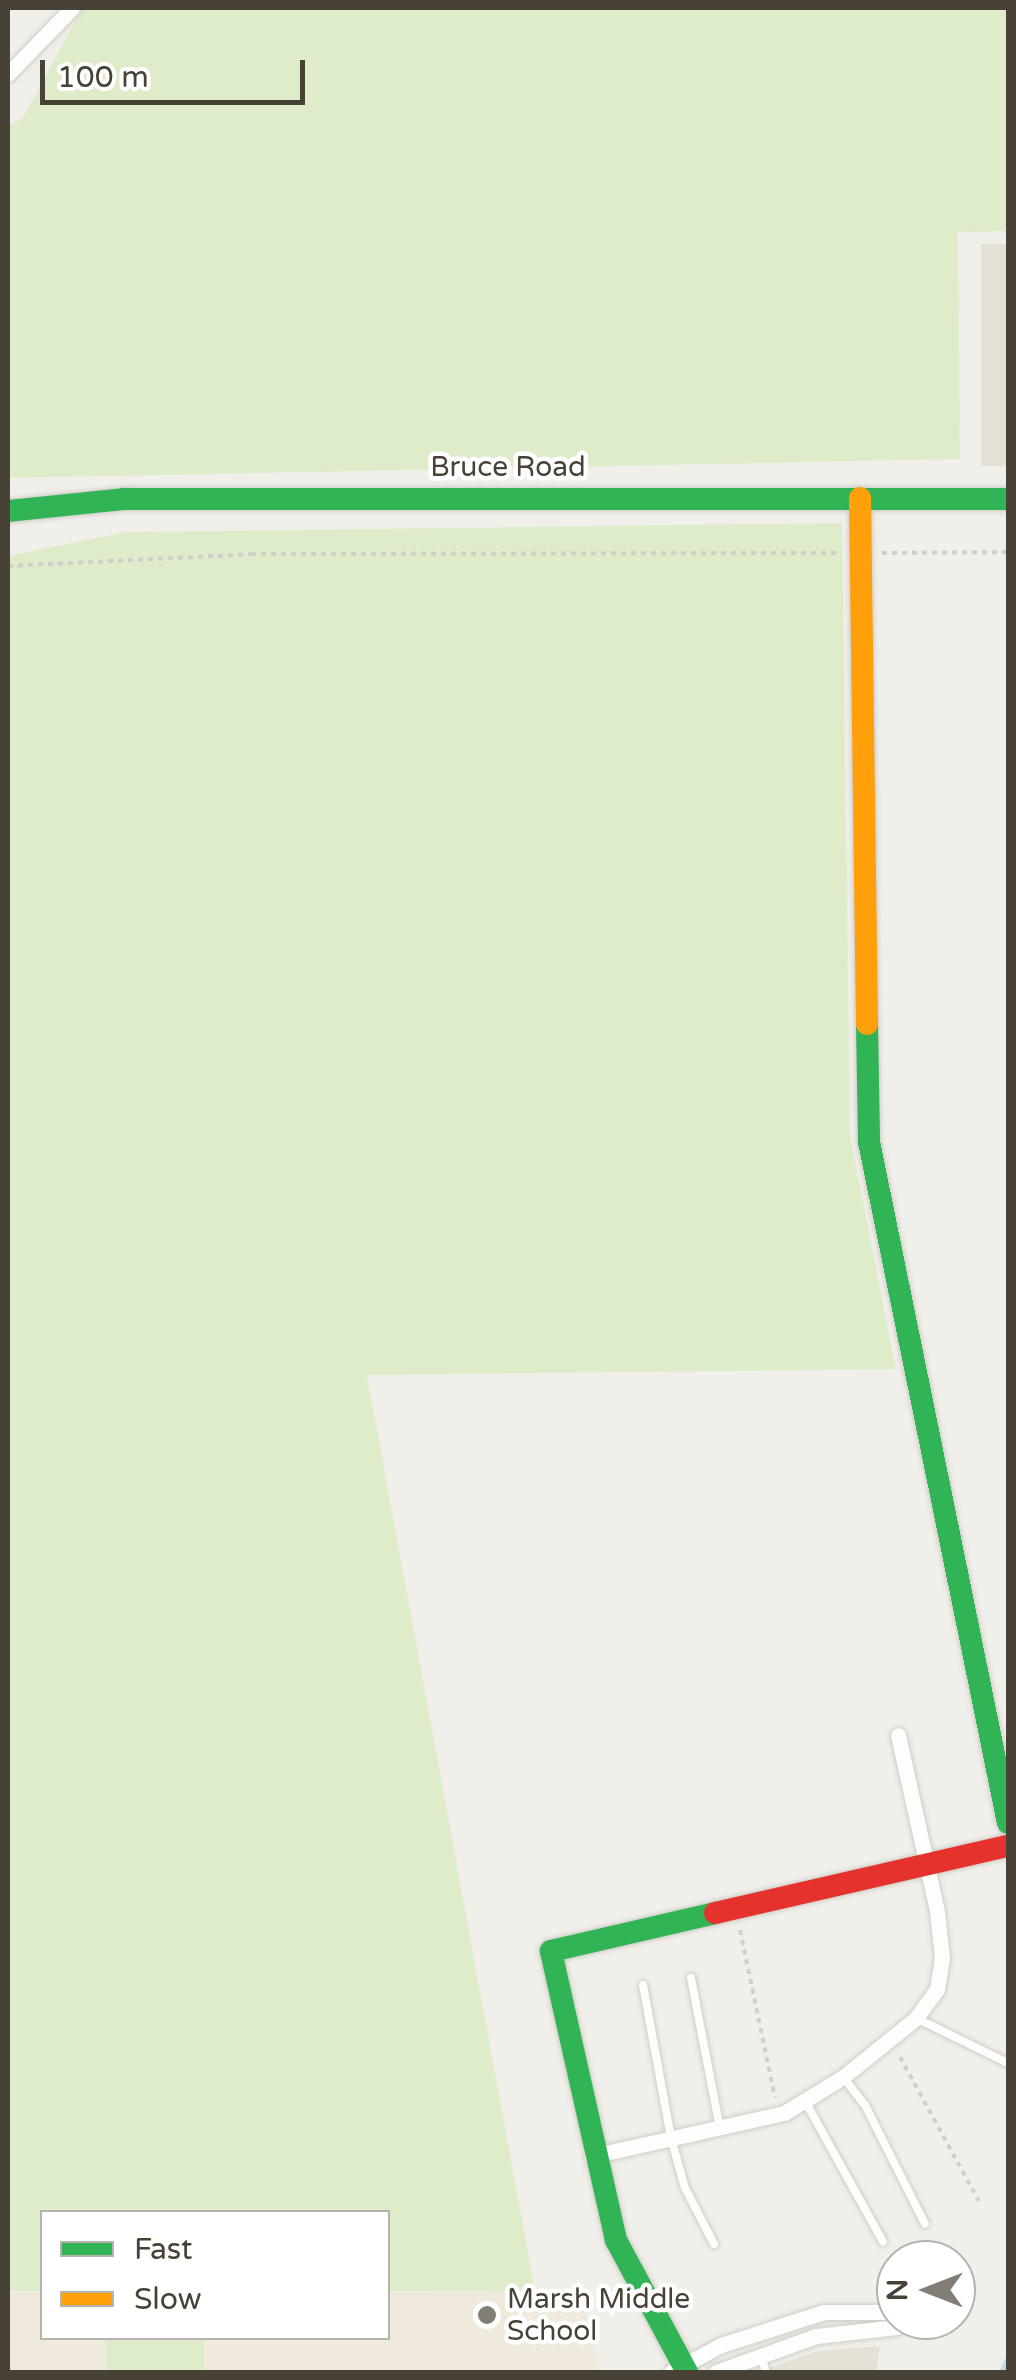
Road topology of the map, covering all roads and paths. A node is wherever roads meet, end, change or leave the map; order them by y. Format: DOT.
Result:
graph roads {
  1 [pos="72,8"];
  2 [pos="8,74"];
  3 [pos="860,498"];
  4 [pos="1008,498"];
  5 [pos="8,511"];
  6 [pos="1008,552"];
  7 [pos="860,553"];
  8 [pos="8,566"];
  9 [pos="898,1735"];
  10 [pos="1008,1823"];
  11 [pos="1008,1846"];
  12 [pos="928,1868"];
  13 [pos="740,1930"];
  14 [pos="691,1978"];
  15 [pos="643,1986"];
  16 [pos="916,2018"];
  17 [pos="900,2057"];
  18 [pos="1008,2063"];
  19 [pos="843,2077"];
  20 [pos="805,2101"];
  21 [pos="777,2106"];
  22 [pos="720,2128"];
  23 [pos="671,2138"];
  24 [pos="592,2156"];
  25 [pos="980,2201"];
  26 [pos="924,2224"];
  27 [pos="882,2240"];
  28 [pos="714,2244"];
  29 [pos="876,2312"];
  30 [pos="876,2329"];
  31 [pos="763,2364"];
  32 [pos="680,2370"];
  33 [pos="716,2372"];
  1 -- 2 [label="street"];
  3 -- 4 [label="street, Bruce Road"];
  3 -- 5 [label="street, Bruce Road"];
  3 -- 7 [label="street"];
  6 -- 7 [label="path"];
  7 -- 8 [label="path"];
  7 -- 10 [label="street"];
  9 -- 12 [label="street"];
  11 -- 12 [label="street"];
  12 -- 16 [label="street"];
  12 -- 24 [label="street"];
  13 -- 21 [label="path"];
  14 -- 22 [label="lane"];
  15 -- 23 [label="lane"];
  16 -- 18 [label="lane"];
  16 -- 19 [label="street"];
  17 -- 25 [label="path"];
  19 -- 20 [label="street"];
  19 -- 26 [label="lane"];
  20 -- 22 [label="street"];
  20 -- 27 [label="lane"];
  22 -- 23 [label="street"];
  23 -- 24 [label="street"];
  23 -- 28 [label="lane"];
  24 -- 32 [label="street"];
  29 -- 32 [label="street"];
  30 -- 31 [label="street"];
  31 -- 33 [label="street"];
}
